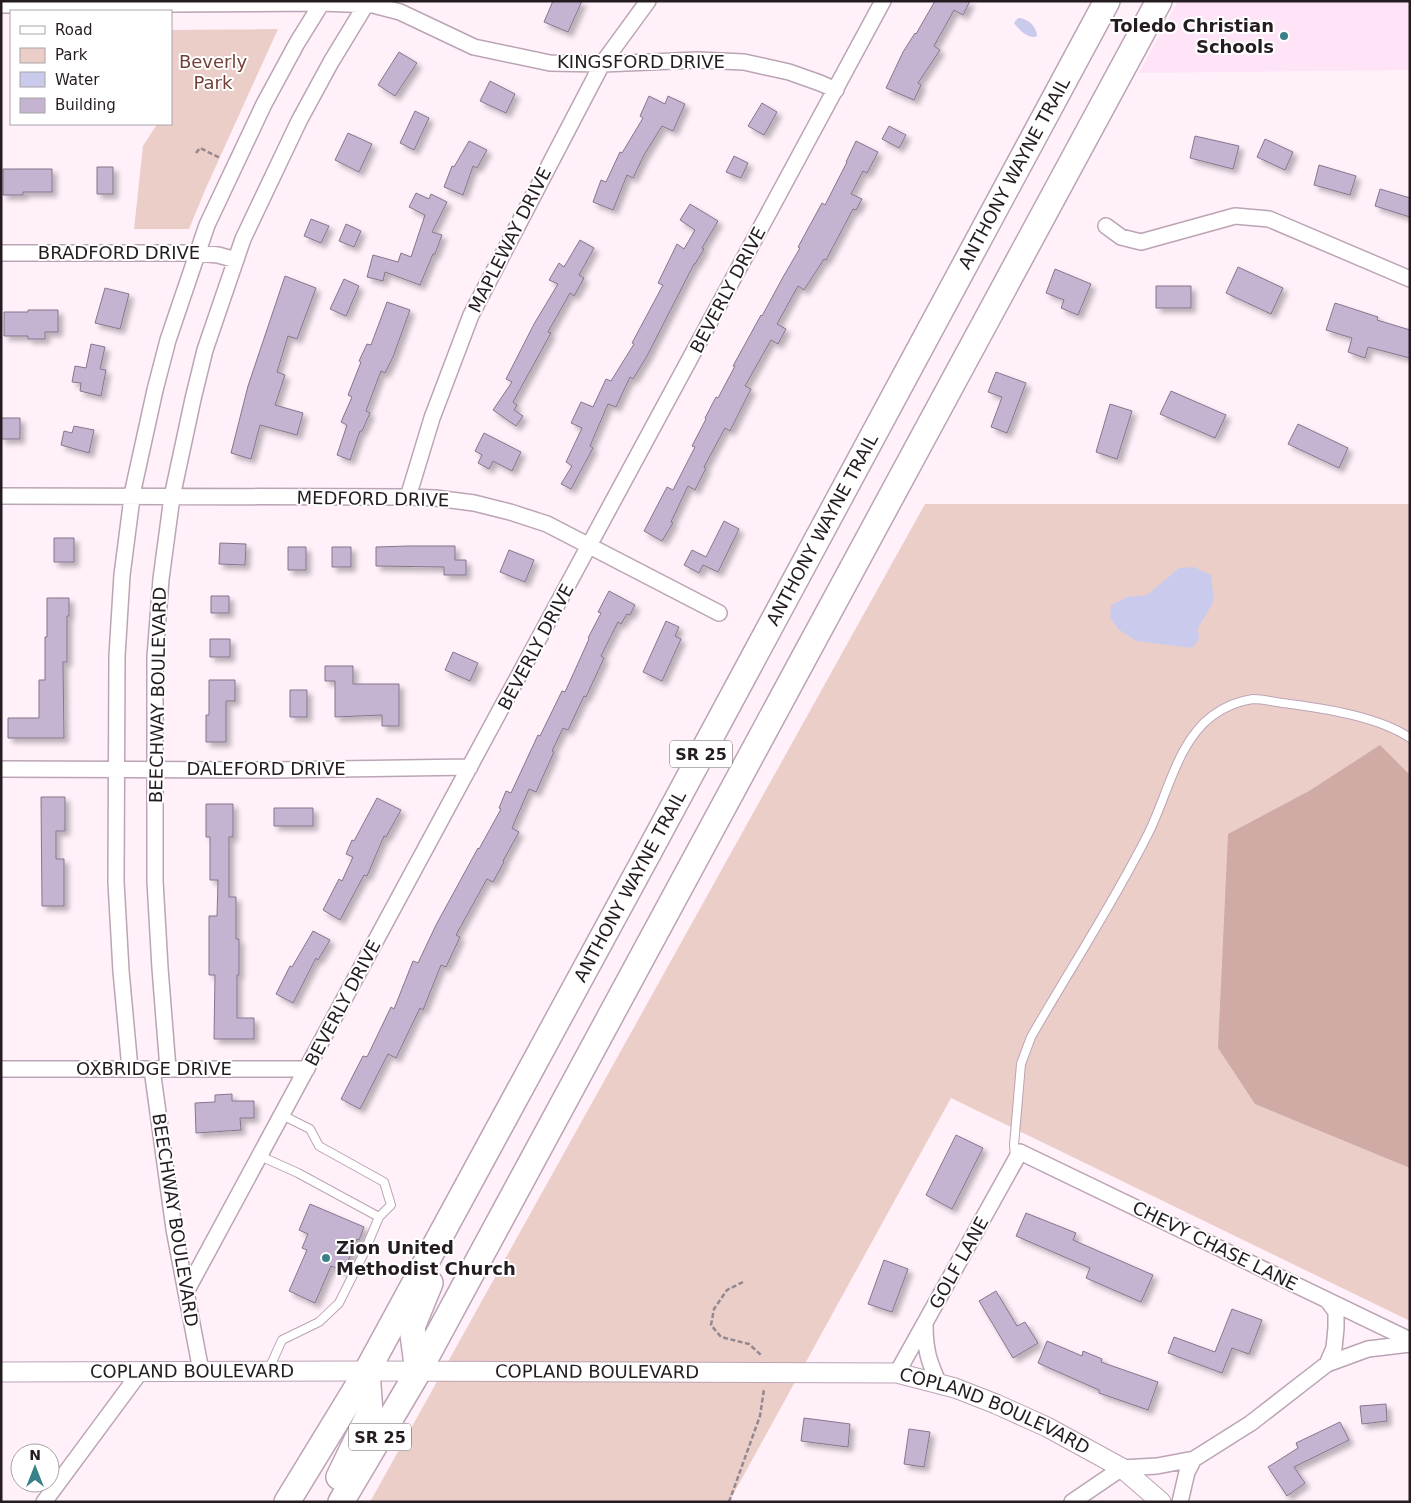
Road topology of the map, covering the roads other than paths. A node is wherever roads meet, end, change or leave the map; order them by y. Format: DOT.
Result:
graph roads {
  1 [pos="648,1"];
  2 [pos="883,1"];
  3 [pos="1106,1"];
  4 [pos="1160,1"];
  5 [pos="322,2"];
  6 [pos="367,3"];
  7 [pos="1,5"];
  8 [pos="602,64"];
  9 [pos="836,90"];
  10 [pos="1106,226"];
  11 [pos="1,253"];
  12 [pos="197,253"];
  13 [pos="236,260"];
  14 [pos="1410,279"];
  15 [pos="1,496"];
  16 [pos="132,496"];
  17 [pos="172,497"];
  18 [pos="408,497"];
  19 [pos="590,545"];
  20 [pos="719,613"];
  21 [pos="1410,738"];
  22 [pos="470,767"];
  23 [pos="1,770"];
  24 [pos="116,770"];
  25 [pos="155,770"];
  26 [pos="130,1069"];
  27 [pos="152,1069"];
  28 [pos="168,1069"];
  29 [pos="307,1069"];
  30 [pos="1,1070"];
  31 [pos="282,1115"];
  32 [pos="260,1156"];
  33 [pos="1018,1156"];
  34 [pos="480,1162"];
  35 [pos="379,1217"];
  36 [pos="186,1292"];
  37 [pos="1328,1301"];
  38 [pos="925,1323"];
  39 [pos="1410,1340"];
  40 [pos="1410,1344"];
  41 [pos="1327,1364"];
  42 [pos="140,1371"];
  43 [pos="201,1371"];
  44 [pos="268,1371"];
  45 [pos="367,1371"];
  46 [pos="1,1372"];
  47 [pos="418,1372"];
  48 [pos="897,1373"];
  49 [pos="939,1384"];
  50 [pos="1194,1459"];
  51 [pos="1122,1468"];
  52 [pos="44,1502"];
  53 [pos="287,1502"];
  54 [pos="327,1502"];
  55 [pos="341,1502"];
  56 [pos="1072,1502"];
  57 [pos="1161,1502"];
  58 [pos="1180,1502"];
  1 -- 8 [label="street, MAPLEWAY DRIVE"];
  2 -- 9 [label="street, BEVERLY DRIVE"];
  3 -- 34 [label="highway, ANTHONY WAYNE TRAIL / SR 25"];
  4 -- 47 [label="highway, SR 25"];
  5 -- 6 [label="street, KINGSFORD DRIVE"];
  5 -- 7 [label="street, KINGSFORD DRIVE"];
  5 -- 12 [label="street"];
  6 -- 8 [label="street, KINGSFORD DRIVE"];
  6 -- 13 [label="street, BEECHWAY BOULEVARD"];
  8 -- 9 [label="street, KINGSFORD DRIVE"];
  8 -- 18 [label="street, MAPLEWAY DRIVE"];
  9 -- 19 [label="street, BEVERLY DRIVE"];
  10 -- 14 [label="street"];
  11 -- 12 [label="street, BRADFORD DRIVE"];
  12 -- 13 [label="street, BRADFORD DRIVE"];
  12 -- 16 [label="street"];
  13 -- 17 [label="street, BEECHWAY BOULEVARD"];
  15 -- 16 [label="street, MEDFORD DRIVE"];
  16 -- 17 [label="street, MEDFORD DRIVE"];
  16 -- 24 [label="street"];
  17 -- 18 [label="street, MEDFORD DRIVE"];
  17 -- 25 [label="street, BEECHWAY BOULEVARD"];
  18 -- 19 [label="street, MEDFORD DRIVE"];
  19 -- 20 [label="street, MEDFORD DRIVE"];
  19 -- 22 [label="street, BEVERLY DRIVE"];
  21 -- 33 [label="lane"];
  22 -- 25 [label="street, DALEFORD DRIVE"];
  22 -- 29 [label="street, BEVERLY DRIVE"];
  23 -- 24 [label="street, DALEFORD DRIVE"];
  24 -- 25 [label="street, DALEFORD DRIVE"];
  24 -- 26 [label="street"];
  25 -- 28 [label="street, BEECHWAY BOULEVARD"];
  26 -- 27 [label="street, OXBRIDGE DRIVE"];
  26 -- 30 [label="street, OXBRIDGE DRIVE"];
  27 -- 28 [label="street, OXBRIDGE DRIVE"];
  27 -- 36 [label="street, BEECHWAY BOULEVARD"];
  28 -- 29 [label="street, OXBRIDGE DRIVE"];
  29 -- 31 [label="street, BEVERLY DRIVE"];
  31 -- 32 [label="street, BEVERLY DRIVE"];
  31 -- 35 [label="lane"];
  32 -- 35 [label="lane"];
  32 -- 36 [label="street, BEVERLY DRIVE"];
  33 -- 37 [label="street, CHEVY CHASE LANE"];
  33 -- 38 [label="street, GOLF LANE"];
  34 -- 45 [label="highway, ANTHONY WAYNE TRAIL / SR 25"];
  34 -- 47 [label="highway"];
  35 -- 44 [label="lane"];
  36 -- 43 [label="street, BEECHWAY BOULEVARD"];
  37 -- 39 [label="street, CHEVY CHASE LANE"];
  37 -- 41 [label="street"];
  38 -- 48 [label="street, GOLF LANE"];
  38 -- 49 [label="street"];
  40 -- 41 [label="street"];
  41 -- 50 [label="street"];
  42 -- 43 [label="street, COPLAND BOULEVARD"];
  42 -- 46 [label="street, COPLAND BOULEVARD"];
  42 -- 52 [label="street"];
  43 -- 44 [label="street, COPLAND BOULEVARD"];
  44 -- 45 [label="street, COPLAND BOULEVARD"];
  45 -- 47 [label="street, COPLAND BOULEVARD"];
  45 -- 53 [label="highway, ANTHONY WAYNE TRAIL / SR 25"];
  45 -- 54 [label="highway"];
  47 -- 48 [label="street, COPLAND BOULEVARD"];
  47 -- 55 [label="highway, SR 25"];
  48 -- 49 [label="street, COPLAND BOULEVARD"];
  49 -- 51 [label="street, COPLAND BOULEVARD"];
  50 -- 51 [label="street"];
  50 -- 58 [label="street"];
  51 -- 56 [label="street"];
  51 -- 57 [label="street, COPLAND BOULEVARD"];
}
